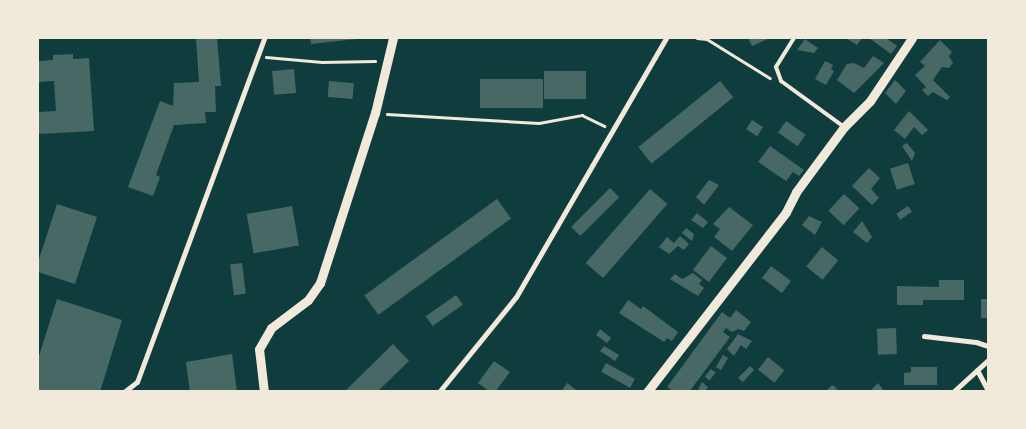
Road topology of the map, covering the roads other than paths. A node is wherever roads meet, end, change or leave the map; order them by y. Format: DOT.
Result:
graph roads {
  1 [pos="264,38"];
  2 [pos="393,38"];
  3 [pos="665,38"];
  4 [pos="794,38"];
  5 [pos="912,38"];
  6 [pos="844,127"];
  7 [pos="924,336"];
  8 [pos="988,346"];
  9 [pos="988,360"];
  10 [pos="977,370"];
  11 [pos="649,389"];
  12 [pos="988,391"];
  13 [pos="124,392"];
  14 [pos="264,392"];
  15 [pos="439,392"];
  16 [pos="953,392"];
  1 -- 13 [label="street"];
  2 -- 14 [label="street"];
  3 -- 15 [label="street"];
  4 -- 6 [label="lane"];
  5 -- 6 [label="street"];
  6 -- 11 [label="street"];
  7 -- 8 [label="street"];
  9 -- 10 [label="street"];
  10 -- 12 [label="street"];
  10 -- 16 [label="street"];
}
